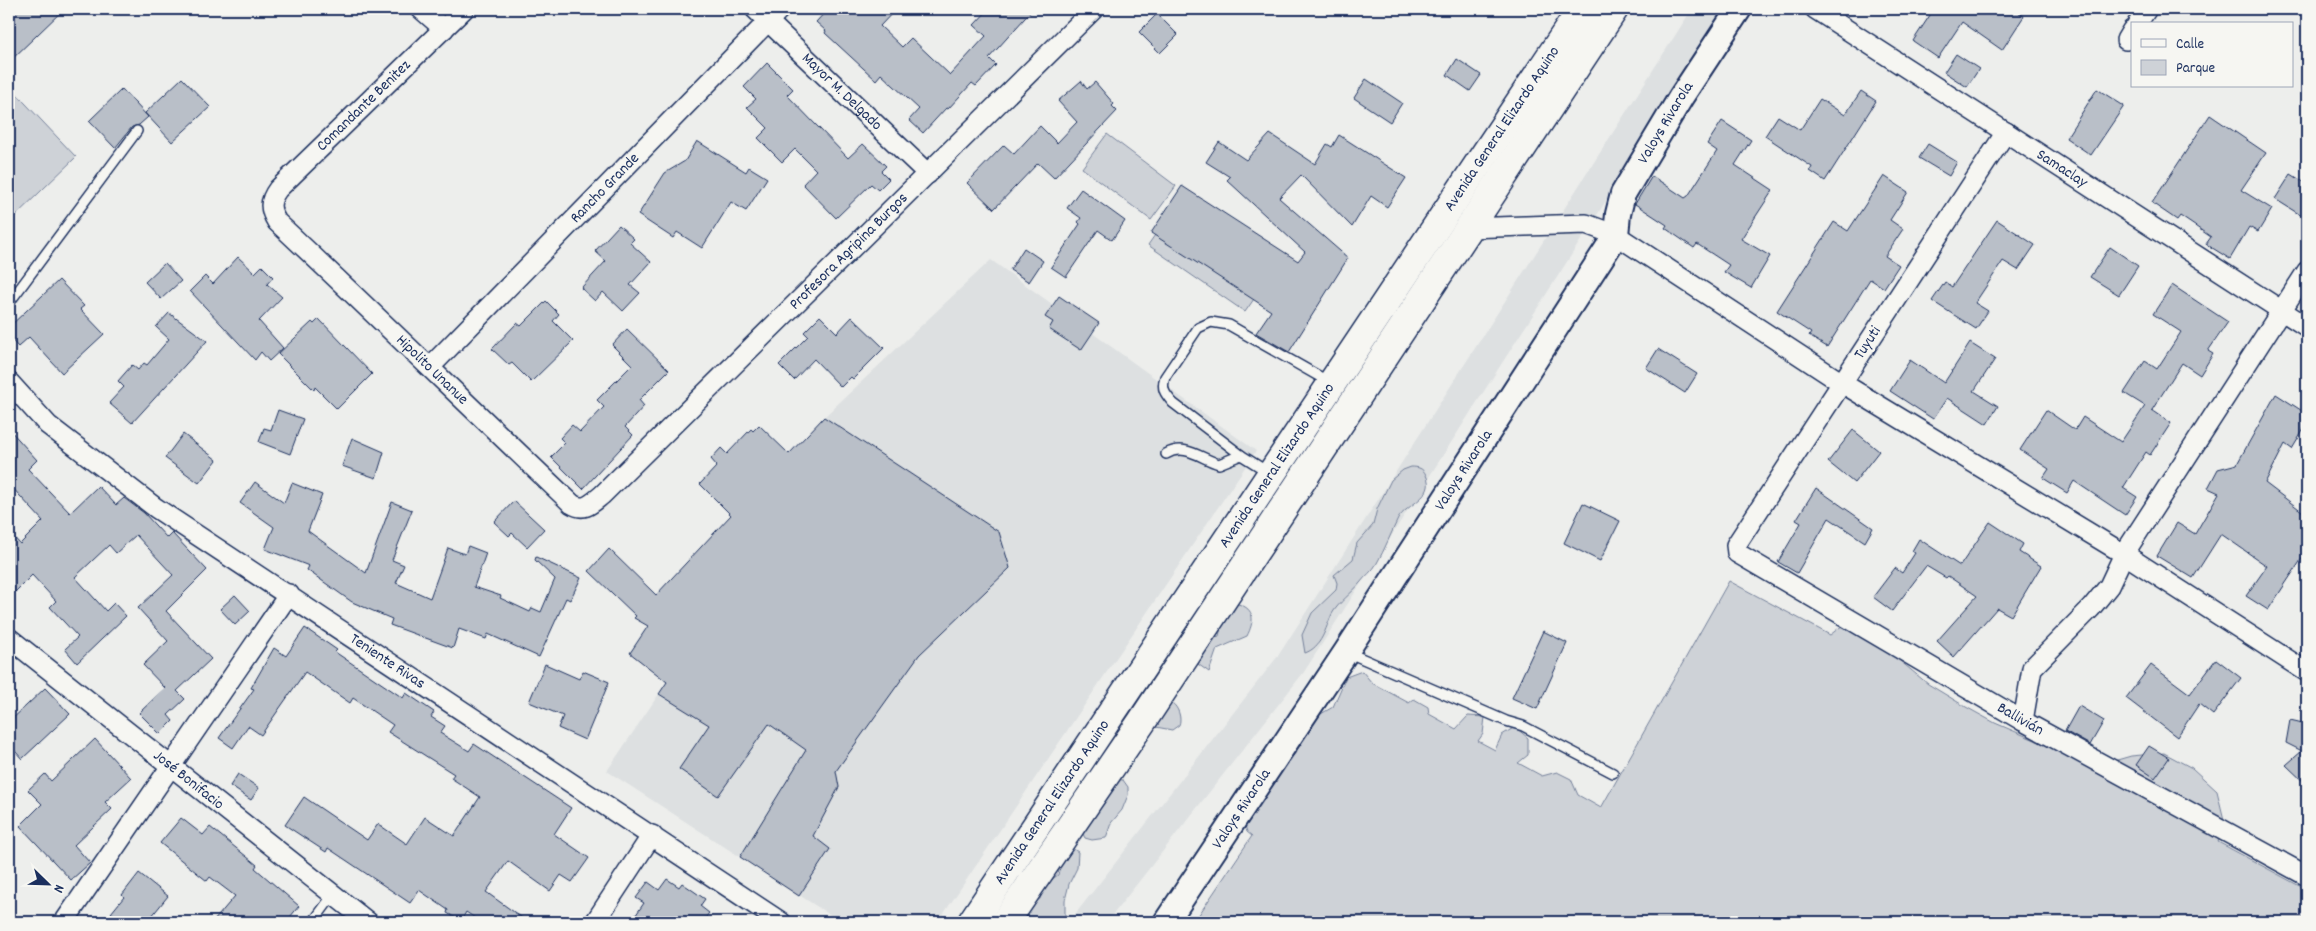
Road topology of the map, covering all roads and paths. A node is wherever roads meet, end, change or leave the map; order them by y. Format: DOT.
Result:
graph roads {
  1 [pos="420,9"];
  2 [pos="464,9"];
  3 [pos="1094,9"];
  4 [pos="1582,9"];
  5 [pos="1614,9"];
  6 [pos="1739,9"];
  7 [pos="1815,9"];
  8 [pos="2147,9"];
  9 [pos="767,13"];
  10 [pos="2138,22"];
  11 [pos="444,29"];
  12 [pos="137,131"];
  13 [pos="2006,132"];
  14 [pos="928,174"];
  15 [pos="270,207"];
  16 [pos="1468,228"];
  17 [pos="1616,235"];
  18 [pos="2307,270"];
  19 [pos="9,303"];
  20 [pos="2281,310"];
  21 [pos="2307,327"];
  22 [pos="430,367"];
  23 [pos="9,382"];
  24 [pos="1842,383"];
  25 [pos="1332,384"];
  26 [pos="1166,454"];
  27 [pos="1241,455"];
  28 [pos="1271,474"];
  29 [pos="602,495"];
  30 [pos="2124,554"];
  31 [pos="1739,556"];
  32 [pos="289,594"];
  33 [pos="9,638"];
  34 [pos="1346,652"];
  35 [pos="2307,672"];
  36 [pos="2023,721"];
  37 [pos="171,766"];
  38 [pos="1613,773"];
  39 [pos="652,835"];
  40 [pos="2307,876"];
  41 [pos="333,895"];
  42 [pos="64,922"];
  43 [pos="313,922"];
  44 [pos="368,922"];
  45 [pos="595,922"];
  46 [pos="781,922"];
  47 [pos="972,922"];
  48 [pos="1006,922"];
  49 [pos="1166,922"];
  1 -- 11 [label="street"];
  2 -- 11 [label="street, Comandante Benitez"];
  3 -- 14 [label="street, Profesora Agripina Burgos"];
  4 -- 25 [label="main road, Avenida General Elizardo Aquino"];
  5 -- 16 [label="main road, Avenida General Elizardo Aquino"];
  6 -- 17 [label="street, Valoys Rivarola"];
  7 -- 13 [label="street, Samaclay"];
  8 -- 10 [label="street"];
  9 -- 14 [label="street, Mayor M. Delgado"];
  9 -- 22 [label="street, Rancho Grande"];
  11 -- 15 [label="street, Comandante Benitez"];
  12 -- 19 [label="lane"];
  13 -- 20 [label="street, Samaclay"];
  13 -- 24 [label="street, Tuyuti"];
  14 -- 29 [label="street, Profesora Agripina Burgos"];
  15 -- 22 [label="street, Hipolito Unanue"];
  16 -- 17 [label="street"];
  16 -- 48 [label="main road, Avenida General Elizardo Aquino"];
  17 -- 24 [label="street"];
  17 -- 34 [label="street, Valoys Rivarola"];
  18 -- 20 [label="street"];
  20 -- 21 [label="street, Samaclay"];
  20 -- 30 [label="street"];
  22 -- 29 [label="street, Hipolito Unanue"];
  23 -- 32 [label="street, Teniente Rivas"];
  24 -- 30 [label="street"];
  24 -- 31 [label="street, Tuyuti"];
  25 -- 27 [label="lane"];
  25 -- 28 [label="main road, Avenida General Elizardo Aquino"];
  26 -- 27 [label="lane"];
  27 -- 28 [label="lane"];
  28 -- 47 [label="main road, Avenida General Elizardo Aquino"];
  30 -- 35 [label="street"];
  30 -- 36 [label="street"];
  31 -- 36 [label="street, Ballivián"];
  32 -- 37 [label="street"];
  32 -- 39 [label="street, Teniente Rivas"];
  33 -- 37 [label="street, José Bonifacio"];
  34 -- 38 [label="lane"];
  34 -- 49 [label="street, Valoys Rivarola"];
  36 -- 40 [label="street, Ballivián"];
  37 -- 41 [label="street, José Bonifacio"];
  37 -- 42 [label="street"];
  39 -- 45 [label="street"];
  39 -- 46 [label="street, Teniente Rivas"];
  41 -- 43 [label="lane"];
  41 -- 44 [label="street, José Bonifacio"];
}
